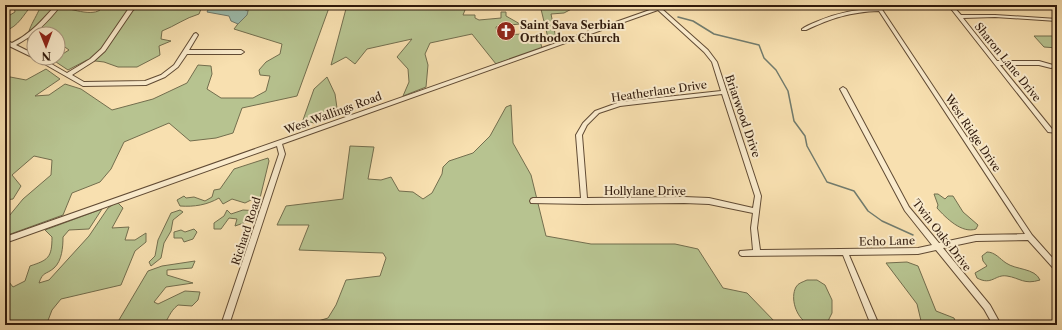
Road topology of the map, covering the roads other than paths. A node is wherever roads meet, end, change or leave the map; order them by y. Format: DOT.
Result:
graph roads {
  1 [pos="59,5"];
  2 [pos="137,5"];
  3 [pos="668,5"];
  4 [pos="950,5"];
  5 [pos="878,7"];
  6 [pos="659,8"];
  7 [pos="959,17"];
  8 [pos="1057,20"];
  9 [pos="804,29"];
  10 [pos="196,35"];
  11 [pos="5,42"];
  12 [pos="13,44"];
  13 [pos="26,51"];
  14 [pos="186,52"];
  15 [pos="241,52"];
  16 [pos="997,64"];
  17 [pos="52,66"];
  18 [pos="1051,66"];
  19 [pos="68,75"];
  20 [pos="843,89"];
  21 [pos="724,92"];
  22 [pos="1054,131"];
  23 [pos="279,143"];
  24 [pos="533,201"];
  25 [pos="584,201"];
  26 [pos="756,211"];
  27 [pos="1030,237"];
  28 [pos="5,240"];
  29 [pos="939,248"];
  30 [pos="757,252"];
  31 [pos="845,252"];
  32 [pos="742,253"];
  33 [pos="1057,268"];
  34 [pos="225,325"];
  35 [pos="875,325"];
  36 [pos="997,325"];
  1 -- 12 [label="street"];
  2 -- 19 [label="street"];
  3 -- 6 [label="street, West Wallings Road"];
  4 -- 7 [label="street, Sharon Lane Drive"];
  5 -- 9 [label="street"];
  5 -- 27 [label="street, West Ridge Drive"];
  6 -- 21 [label="street, Briarwood Drive"];
  6 -- 23 [label="street, West Wallings Road"];
  7 -- 8 [label="street"];
  7 -- 16 [label="street, Sharon Lane Drive"];
  10 -- 14 [label="street"];
  11 -- 12 [label="street"];
  12 -- 13 [label="street"];
  14 -- 15 [label="street"];
  14 -- 19 [label="street"];
  16 -- 18 [label="street"];
  16 -- 22 [label="street, Sharon Lane Drive"];
  17 -- 19 [label="street"];
  20 -- 29 [label="street, Twin Oaks Drive"];
  21 -- 25 [label="street, Heatherlane Drive"];
  21 -- 26 [label="street, Briarwood Drive"];
  23 -- 28 [label="street, West Wallings Road"];
  23 -- 34 [label="street, Richard Road"];
  24 -- 25 [label="street, Hollylane Drive"];
  25 -- 26 [label="street, Hollylane Drive"];
  26 -- 30 [label="street, Briarwood Drive"];
  27 -- 29 [label="street, Echo Lane"];
  27 -- 33 [label="street, West Ridge Drive"];
  29 -- 31 [label="street, Echo Lane"];
  29 -- 36 [label="street, Twin Oaks Drive"];
  30 -- 31 [label="street, Echo Lane"];
  30 -- 32 [label="street, Echo Lane"];
  31 -- 35 [label="street"];
}
